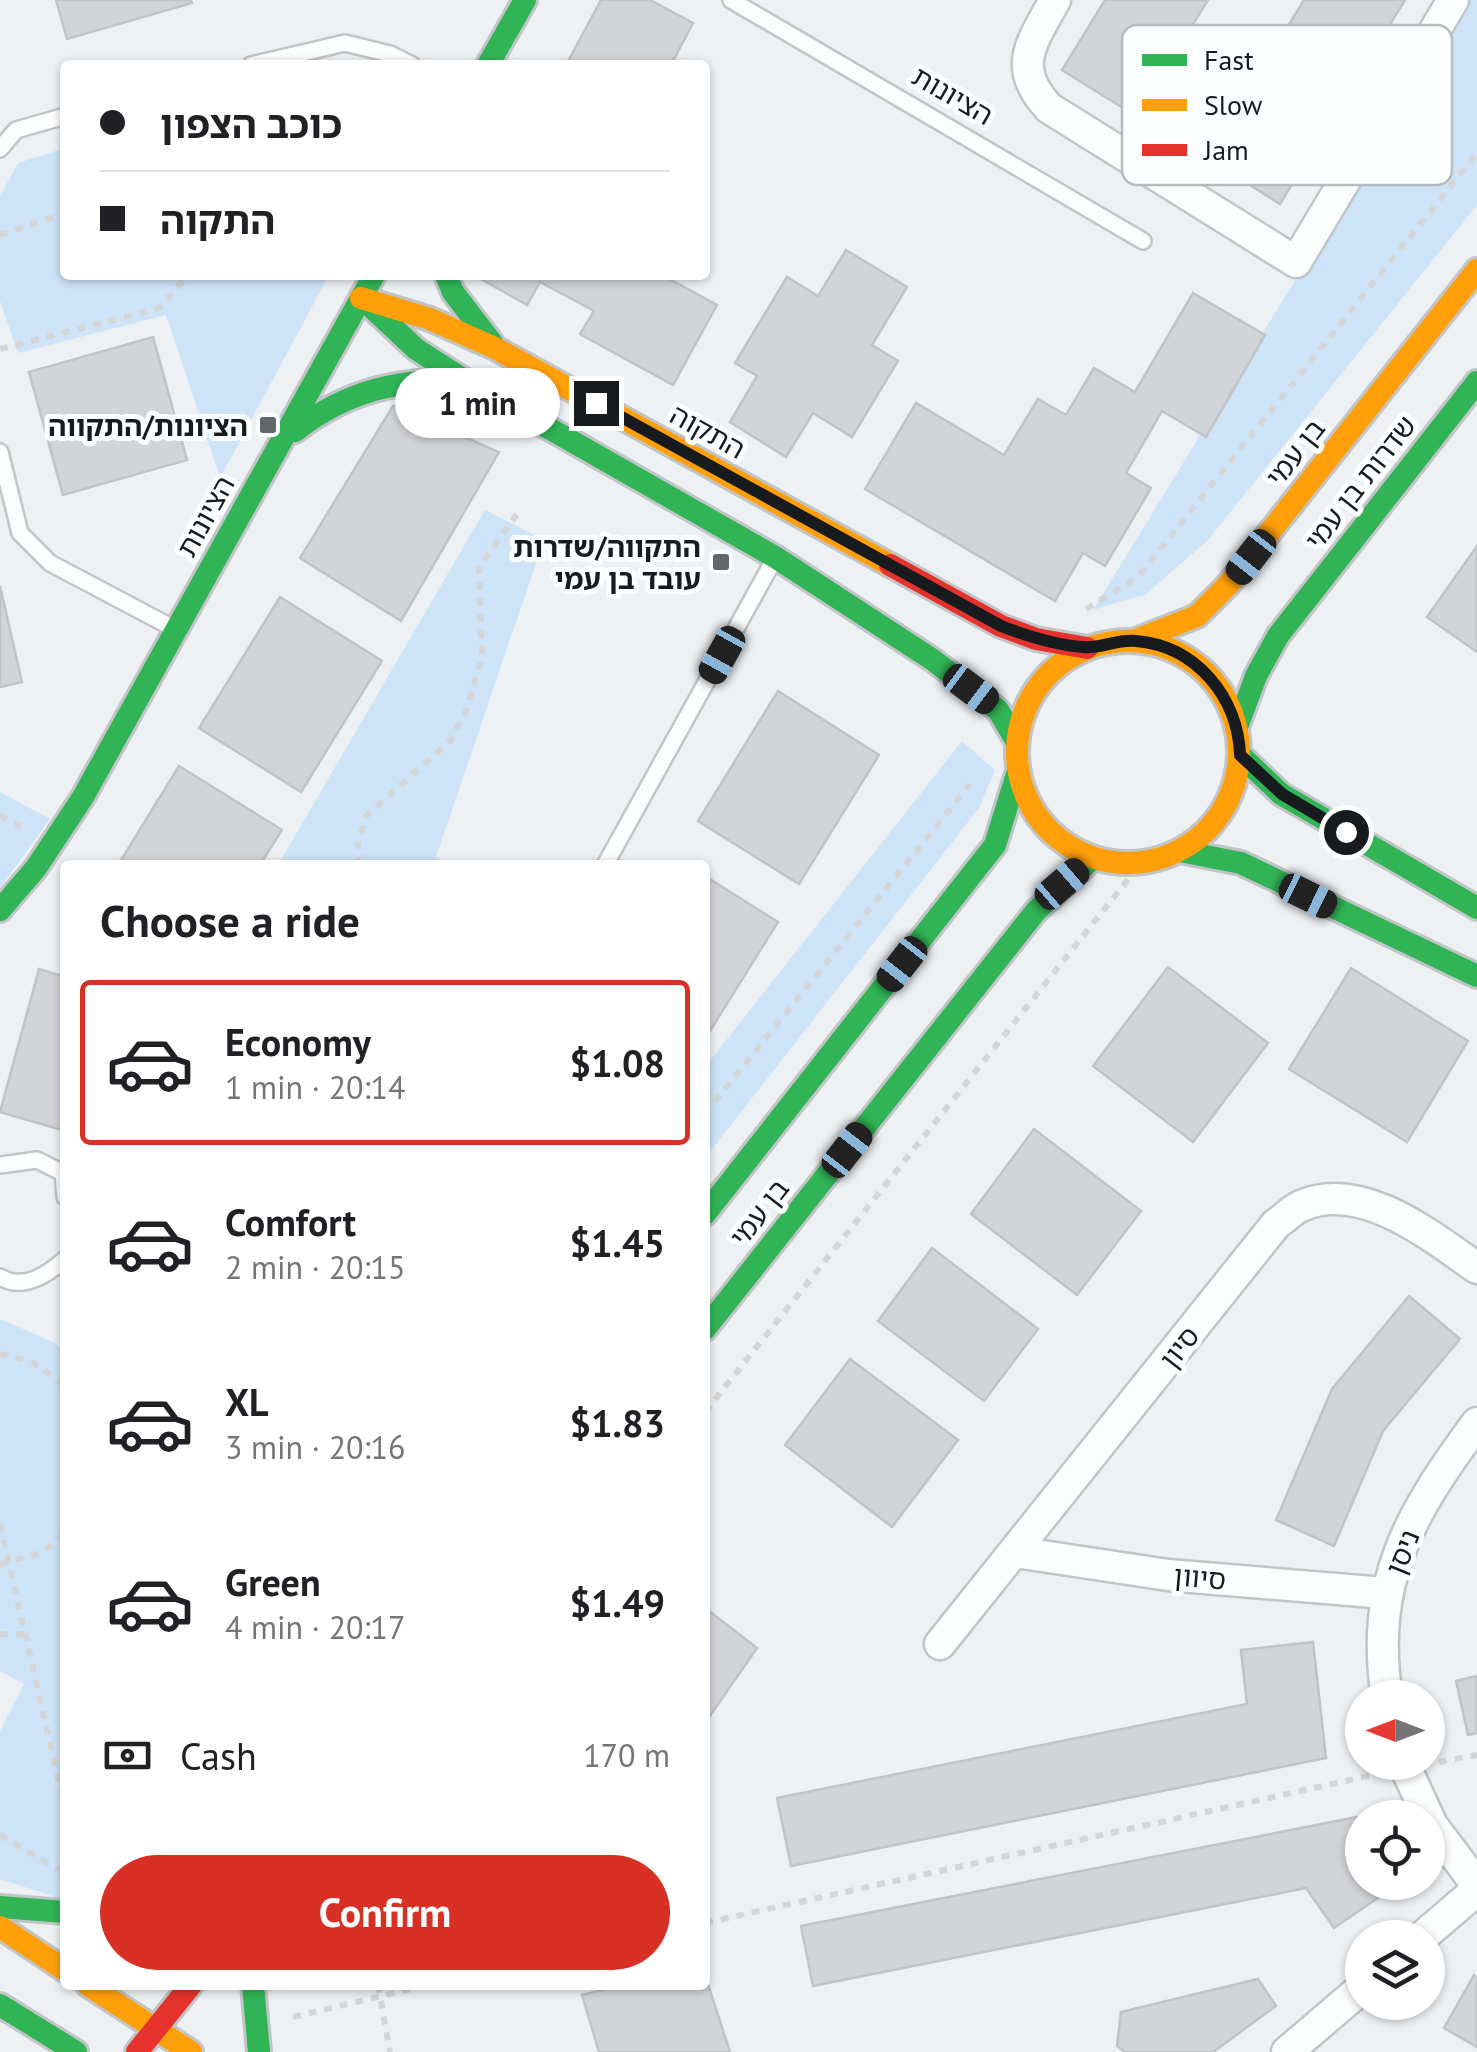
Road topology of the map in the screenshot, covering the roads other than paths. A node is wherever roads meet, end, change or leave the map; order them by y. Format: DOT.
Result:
graph roads {
  1 [pos="525,0"];
  2 [pos="732,0"];
  3 [pos="1055,0"];
  4 [pos="1452,0"];
  5 [pos="1437,25"];
  6 [pos="272,60"];
  7 [pos="402,60"];
  8 [pos="491,60"];
  9 [pos="60,117"];
  10 [pos="0,148"];
  11 [pos="1122,154"];
  12 [pos="1172,185"];
  13 [pos="1342,185"];
  14 [pos="1144,242"];
  15 [pos="1477,270"];
  16 [pos="371,280"];
  17 [pos="448,280"];
  18 [pos="362,298"];
  19 [pos="495,348"];
  20 [pos="462,378"];
  21 [pos="1477,382"];
  22 [pos="280,445"];
  23 [pos="0,452"];
  24 [pos="775,558"];
  25 [pos="176,630"];
  26 [pos="1136,640"];
  27 [pos="1087,648"];
  28 [pos="1237,727"];
  29 [pos="1017,742"];
  30 [pos="1240,755"];
  31 [pos="1018,771"];
  32 [pos="1180,851"];
  33 [pos="1092,858"];
  34 [pos="608,860"];
  35 [pos="1477,908"];
  36 [pos="0,910"];
  37 [pos="1477,976"];
  38 [pos="0,1165"];
  39 [pos="60,1172"];
  40 [pos="710,1208"];
  41 [pos="60,1264"];
  42 [pos="1477,1268"];
  43 [pos="0,1277"];
  44 [pos="710,1323"];
  45 [pos="1477,1424"];
  46 [pos="1016,1552"];
  47 [pos="1385,1593"];
  48 [pos="940,1644"];
  49 [pos="1386,1680"];
  50 [pos="1411,1780"];
  51 [pos="1477,1887"];
  52 [pos="0,1907"];
  53 [pos="60,1912"];
  54 [pos="1441,1920"];
  55 [pos="0,1928"];
  56 [pos="60,1967"];
  57 [pos="187,1990"];
  58 [pos="253,1990"];
  59 [pos="92,1991"];
  60 [pos="1345,2003"];
  61 [pos="0,2005"];
  62 [pos="155,2029"];
  63 [pos="62,2043"];
  64 [pos="136,2052"];
  65 [pos="191,2052"];
  66 [pos="259,2052"];
  67 [pos="1288,2052"];
  1 -- 8 [label="street"];
  2 -- 14 [label="lane, הציונות"];
  3 -- 11 [label="street"];
  4 -- 5 [label="street"];
  6 -- 7 [label="lane"];
  9 -- 10 [label="lane"];
  12 -- 13 [label="street"];
  15 -- 26 [label="street, בן עמי"];
  16 -- 18 [label="street, הציונות"];
  17 -- 19 [label="street"];
  18 -- 19 [label="street, התקוה"];
  18 -- 20 [label="street"];
  18 -- 22 [label="street, הציונות"];
  19 -- 27 [label="street, התקוה"];
  20 -- 22 [label="street"];
  20 -- 24 [label="street"];
  21 -- 28 [label="street, שדרות בן עמי"];
  22 -- 25 [label="street, הציונות"];
  23 -- 25 [label="lane"];
  24 -- 29 [label="street"];
  24 -- 34 [label="lane"];
  25 -- 36 [label="street, הציונות"];
  26 -- 27 [label="street"];
  26 -- 28 [label="street"];
  27 -- 29 [label="street"];
  28 -- 30 [label="street"];
  29 -- 31 [label="street"];
  30 -- 32 [label="street"];
  30 -- 35 [label="street"];
  31 -- 33 [label="street"];
  31 -- 40 [label="street, בן עמי"];
  32 -- 33 [label="street"];
  32 -- 37 [label="street"];
  33 -- 44 [label="street, בן עמי"];
  38 -- 39 [label="lane"];
  41 -- 43 [label="lane"];
  42 -- 46 [label="street, סיון"];
  45 -- 47 [label="street, ניסן"];
  46 -- 47 [label="street, סיוון"];
  46 -- 48 [label="street, סיון"];
  47 -- 49 [label="street, ניסן"];
  50 -- 51 [label="street"];
  51 -- 54 [label="street"];
  52 -- 53 [label="street"];
  55 -- 56 [label="street"];
  57 -- 62 [label="street"];
  58 -- 66 [label="street"];
  59 -- 62 [label="street"];
  60 -- 67 [label="street"];
  61 -- 63 [label="street"];
  62 -- 64 [label="street"];
  62 -- 65 [label="street"];
}
